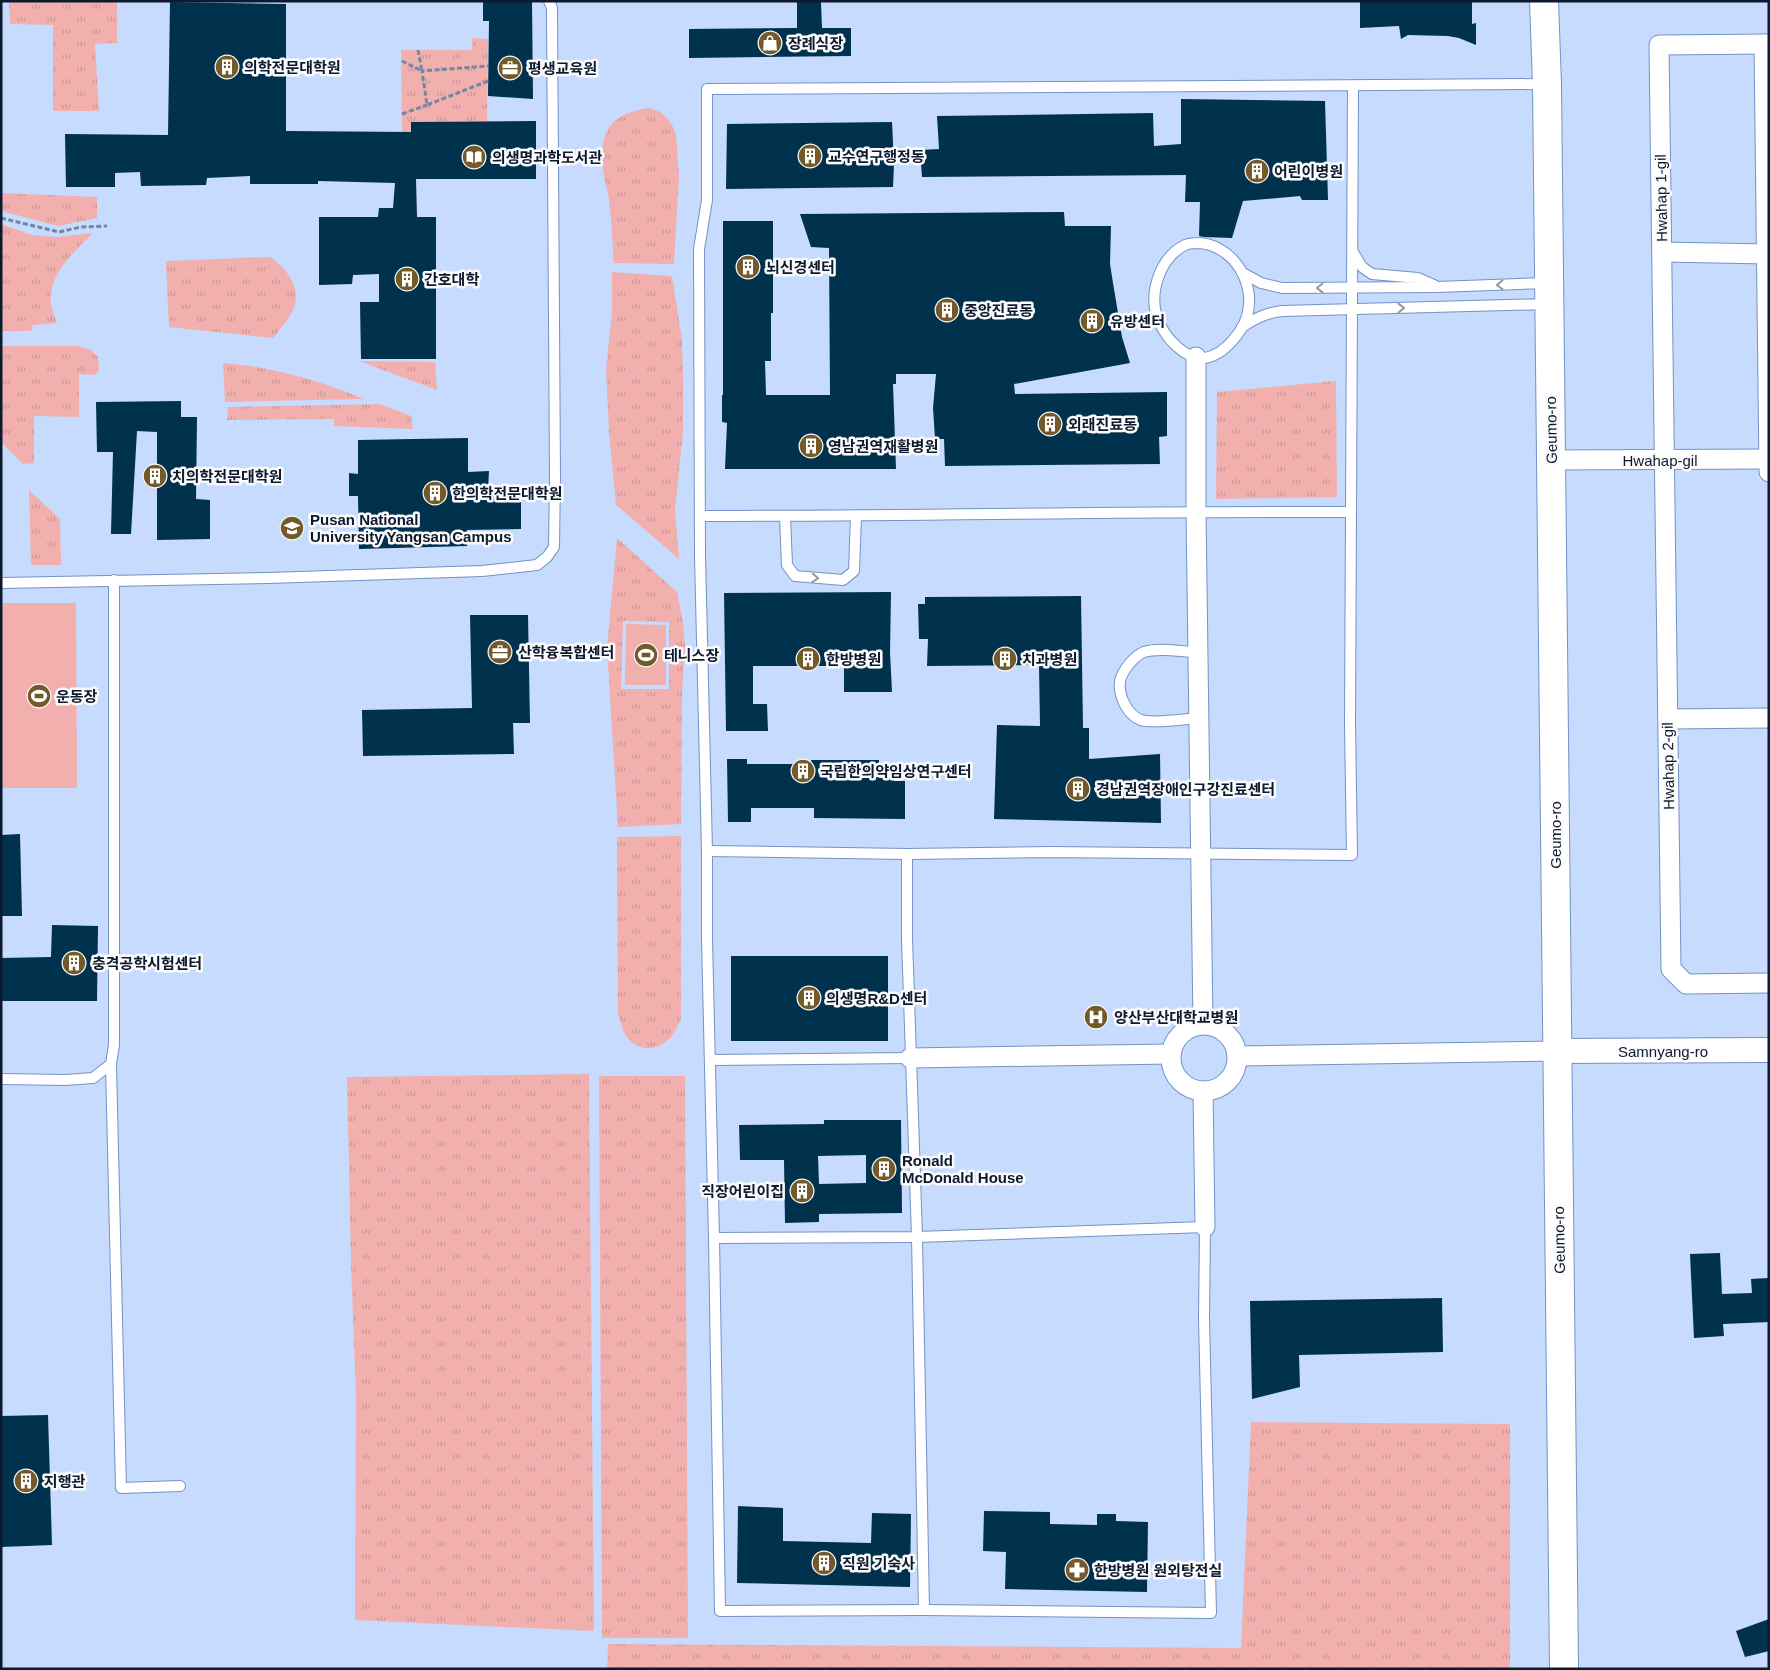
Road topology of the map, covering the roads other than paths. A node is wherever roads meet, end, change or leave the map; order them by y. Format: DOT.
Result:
graph roads {
  1 [pos="549,1"];
  2 [pos="1544,1"];
  3 [pos="1766,44"];
  4 [pos="1547,84"];
  5 [pos="1353,86"];
  6 [pos="1767,149"];
  7 [pos="1353,252"];
  8 [pos="1662,252"];
  9 [pos="1767,254"];
  10 [pos="1243,273"];
  11 [pos="1352,287"];
  12 [pos="1437,287"];
  13 [pos="1549,294"];
  14 [pos="1352,310"];
  15 [pos="1242,328"];
  16 [pos="1196,357"];
  17 [pos="1768,361"];
  18 [pos="1769,459"];
  19 [pos="1551,460"];
  20 [pos="1664,460"];
  21 [pos="1769,472"];
  22 [pos="1196,512"];
  23 [pos="1351,512"];
  24 [pos="700,516"];
  25 [pos="785,516"];
  26 [pos="856,516"];
  27 [pos="114,580"];
  28 [pos="1,583"];
  29 [pos="1198,652"];
  30 [pos="1199,718"];
  31 [pos="1769,718"];
  32 [pos="1668,719"];
  33 [pos="707,851"];
  34 [pos="907,854"];
  35 [pos="1202,854"];
  36 [pos="1769,983"];
  37 [pos="1203,1024"];
  38 [pos="1769,1050"];
  39 [pos="1556,1052"];
  40 [pos="1171,1054"];
  41 [pos="1237,1056"];
  42 [pos="910,1058"];
  43 [pos="710,1060"];
  44 [pos="111,1065"];
  45 [pos="1,1080"];
  46 [pos="1203,1091"];
  47 [pos="1205,1227"];
  48 [pos="917,1236"];
  49 [pos="714,1238"];
  50 [pos="180,1486"];
  51 [pos="924,1610"];
  52 [pos="1564,1669"];
  1 -- 27 [label="lane"];
  2 -- 4 [label="main road, Geumo-ro"];
  3 -- 6 [label="street"];
  3 -- 8 [label="street, Hwahap 1-gil"];
  4 -- 5 [label="lane"];
  4 -- 13 [label="main road, Geumo-ro"];
  5 -- 7 [label="lane"];
  5 -- 24 [label="lane"];
  6 -- 9 [label="street"];
  7 -- 11 [label="lane"];
  7 -- 12 [label="lane"];
  8 -- 9 [label="street"];
  8 -- 20 [label="street, Hwahap 1-gil"];
  9 -- 17 [label="street"];
  11 -- 10 [label="lane, one-way"];
  10 -- 15 [label="lane"];
  10 -- 16 [label="lane"];
  11 -- 12 [label="lane"];
  11 -- 14 [label="lane"];
  13 -- 12 [label="lane, one-way"];
  14 -- 13 [label="lane, one-way"];
  13 -- 19 [label="main road, Geumo-ro"];
  14 -- 15 [label="lane"];
  14 -- 23 [label="lane"];
  15 -- 16 [label="lane"];
  16 -- 22 [label="street"];
  17 -- 18 [label="street"];
  18 -- 20 [label="street, Hwahap-gil"];
  18 -- 21 [label="street"];
  19 -- 20 [label="street, Hwahap-gil"];
  19 -- 39 [label="main road, Geumo-ro"];
  20 -- 32 [label="street, Hwahap 2-gil"];
  22 -- 23 [label="lane"];
  22 -- 26 [label="lane"];
  22 -- 29 [label="street"];
  23 -- 35 [label="lane"];
  24 -- 25 [label="lane"];
  24 -- 33 [label="lane"];
  25 -- 26 [label="lane"];
  25 -- 26 [label="lane, one-way"];
  27 -- 28 [label="lane"];
  27 -- 44 [label="lane"];
  29 -- 30 [label="street"];
  29 -- 30 [label="lane"];
  30 -- 35 [label="street"];
  31 -- 32 [label="street"];
  32 -- 36 [label="street, Hwahap 2-gil"];
  33 -- 34 [label="lane"];
  33 -- 43 [label="lane"];
  34 -- 35 [label="lane"];
  34 -- 42 [label="lane"];
  35 -- 37 [label="street"];
  37 -- 40 [label="street"];
  37 -- 41 [label="street"];
  38 -- 39 [label="street, Samnyang-ro"];
  39 -- 41 [label="street"];
  39 -- 52 [label="main road, Geumo-ro"];
  40 -- 42 [label="street"];
  40 -- 46 [label="street"];
  41 -- 46 [label="street"];
  42 -- 43 [label="lane"];
  42 -- 48 [label="lane"];
  43 -- 49 [label="lane"];
  44 -- 45 [label="lane"];
  44 -- 50 [label="lane"];
  46 -- 47 [label="street"];
  47 -- 48 [label="lane"];
  47 -- 51 [label="lane"];
  48 -- 49 [label="lane"];
  48 -- 51 [label="lane"];
  49 -- 51 [label="lane"];
}
